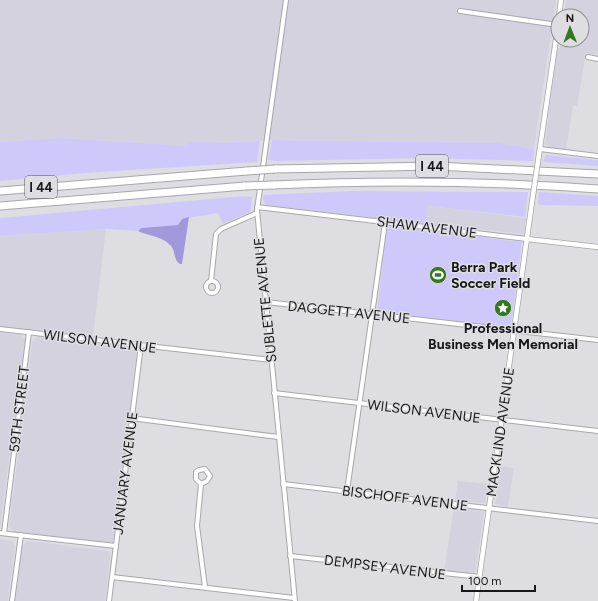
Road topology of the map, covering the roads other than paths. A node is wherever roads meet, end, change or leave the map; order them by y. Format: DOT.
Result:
graph roads {
  1 [pos="286,0"];
  2 [pos="460,11"];
  3 [pos="550,24"];
  4 [pos="555,48"];
  5 [pos="588,57"];
  6 [pos="598,59"];
  7 [pos="540,149"];
  8 [pos="598,156"];
  9 [pos="598,174"];
  10 [pos="598,189"];
  11 [pos="0,191"];
  12 [pos="23,204"];
  13 [pos="0,206"];
  14 [pos="257,207"];
  15 [pos="0,210"];
  16 [pos="257,213"];
  17 [pos="385,222"];
  18 [pos="527,239"];
  19 [pos="598,247"];
  20 [pos="211,281"];
  21 [pos="266,302"];
  22 [pos="372,314"];
  23 [pos="0,329"];
  24 [pos="514,331"];
  25 [pos="29,332"];
  26 [pos="598,340"];
  27 [pos="141,345"];
  28 [pos="271,360"];
  29 [pos="274,393"];
  30 [pos="359,403"];
  31 [pos="132,418"];
  32 [pos="502,420"];
  33 [pos="598,431"];
  34 [pos="278,437"];
  35 [pos="201,484"];
  36 [pos="283,484"];
  37 [pos="347,491"];
  38 [pos="489,508"];
  39 [pos="598,521"];
  40 [pos="2,533"];
  41 [pos="21,535"];
  42 [pos="116,546"];
  43 [pos="290,556"];
  44 [pos="112,577"];
  45 [pos="480,578"];
  46 [pos="205,587"];
  47 [pos="295,599"];
  48 [pos="12,601"];
  49 [pos="109,601"];
  50 [pos="476,601"];
  1 -- 14 [label="street, SUBLETTE AVENUE"];
  2 -- 3 [label="street"];
  4 -- 7 [label="street, MACKLIND AVENUE"];
  5 -- 6 [label="street"];
  7 -- 8 [label="street"];
  7 -- 18 [label="street, MACKLIND AVENUE, bridge"];
  9 -- 11 [label="highway, I 44, bridge"];
  10 -- 12 [label="highway, I 44, bridge"];
  12 -- 13 [label="highway, I 44"];
  12 -- 15 [label="highway"];
  14 -- 16 [label="street, SUBLETTE AVENUE"];
  14 -- 17 [label="street, SHAW AVENUE"];
  16 -- 20 [label="street"];
  16 -- 21 [label="street, SUBLETTE AVENUE"];
  17 -- 18 [label="street, SHAW AVENUE"];
  17 -- 22 [label="street"];
  18 -- 19 [label="street, SHAW AVENUE"];
  18 -- 24 [label="street, MACKLIND AVENUE"];
  21 -- 22 [label="street, DAGGETT AVENUE"];
  21 -- 28 [label="street, SUBLETTE AVENUE"];
  22 -- 24 [label="street, DAGGETT AVENUE"];
  22 -- 30 [label="street"];
  23 -- 25 [label="street, WILSON AVENUE"];
  24 -- 26 [label="street, DAGGETT AVENUE"];
  24 -- 32 [label="street, MACKLIND AVENUE"];
  25 -- 27 [label="street, WILSON AVENUE"];
  25 -- 40 [label="street, 59TH STREET"];
  27 -- 28 [label="street, WILSON AVENUE"];
  27 -- 31 [label="street, JANUARY AVENUE"];
  28 -- 29 [label="street, SUBLETTE AVENUE"];
  29 -- 30 [label="street, WILSON AVENUE"];
  29 -- 34 [label="street, SUBLETTE AVENUE"];
  30 -- 32 [label="street, WILSON AVENUE"];
  30 -- 37 [label="street"];
  31 -- 34 [label="street"];
  31 -- 42 [label="street, JANUARY AVENUE"];
  32 -- 33 [label="street, WILSON AVENUE"];
  32 -- 38 [label="street, MACKLIND AVENUE"];
  34 -- 36 [label="street, SUBLETTE AVENUE"];
  35 -- 46 [label="street"];
  36 -- 37 [label="street, BISCHOFF AVENUE"];
  36 -- 43 [label="street, SUBLETTE AVENUE"];
  37 -- 38 [label="street, BISCHOFF AVENUE"];
  38 -- 39 [label="street, BISCHOFF AVENUE"];
  38 -- 45 [label="street, MACKLIND AVENUE"];
  40 -- 41 [label="street"];
  41 -- 42 [label="street"];
  41 -- 48 [label="street"];
  42 -- 44 [label="street, JANUARY AVENUE"];
  43 -- 45 [label="street, DEMPSEY AVENUE"];
  43 -- 47 [label="street, SUBLETTE AVENUE"];
  44 -- 46 [label="street"];
  44 -- 49 [label="street, JANUARY AVENUE"];
  45 -- 50 [label="street, MACKLIND AVENUE"];
  46 -- 47 [label="street"];
}
